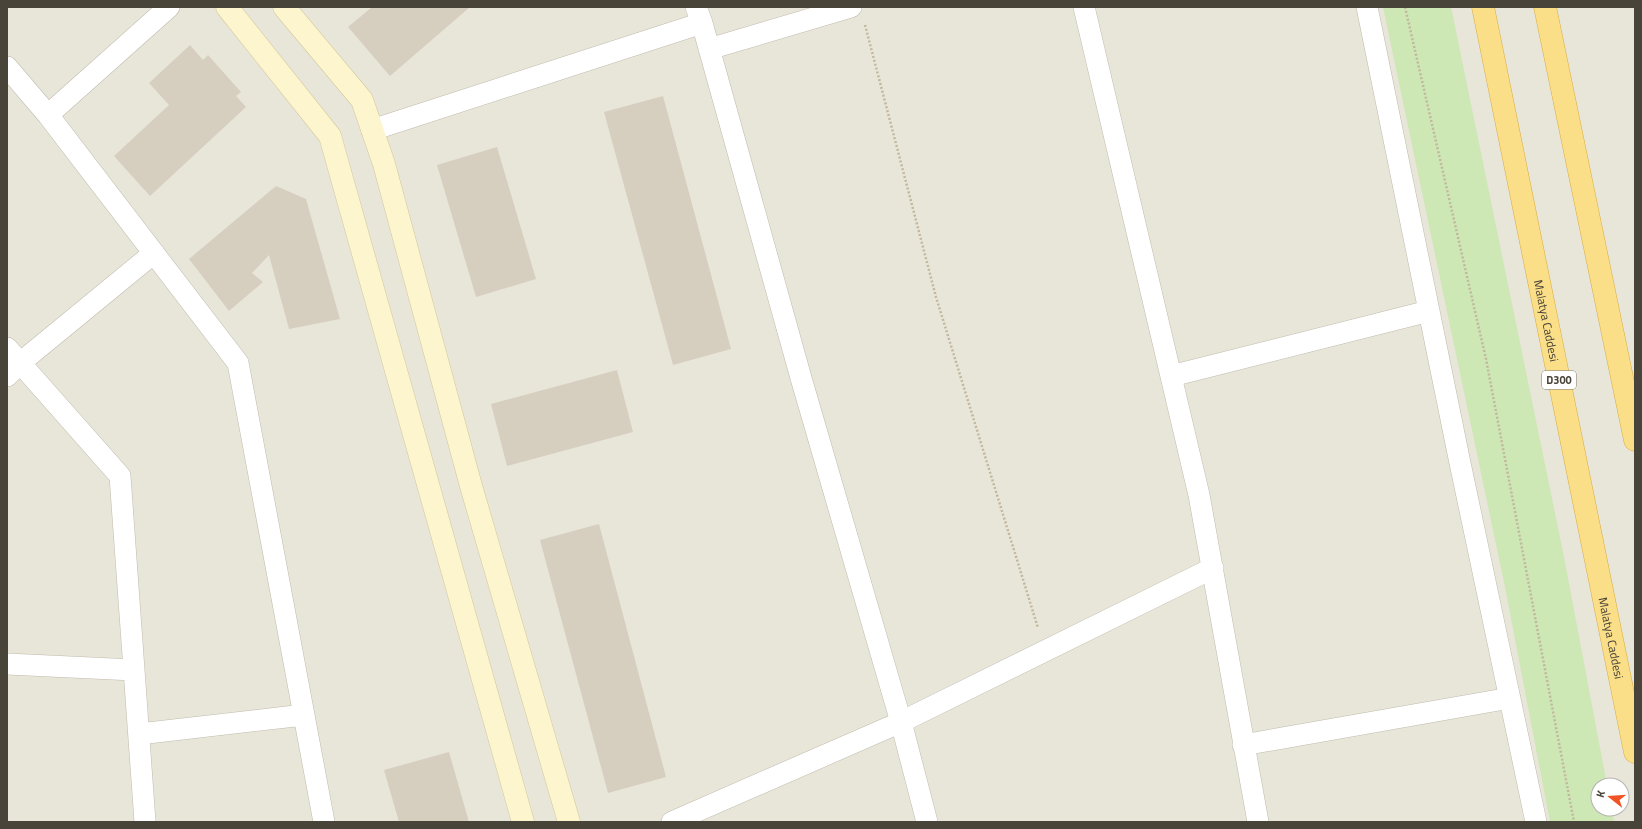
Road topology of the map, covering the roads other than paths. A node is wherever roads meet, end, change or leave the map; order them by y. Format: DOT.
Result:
graph roads {
  1 [pos="169,7"];
  2 [pos="227,7"];
  3 [pos="284,7"];
  4 [pos="851,7"];
  5 [pos="1084,7"];
  6 [pos="1367,7"];
  7 [pos="1483,7"];
  8 [pos="1545,7"];
  9 [pos="699,15"];
  10 [pos="709,50"];
  11 [pos="7,67"];
  12 [pos="48,115"];
  13 [pos="372,130"];
  14 [pos="154,253"];
  15 [pos="1429,311"];
  16 [pos="11,362"];
  17 [pos="1171,376"];
  18 [pos="1635,440"];
  19 [pos="1213,568"];
  20 [pos="7,664"];
  21 [pos="134,670"];
  22 [pos="1510,698"];
  23 [pos="304,715"];
  24 [pos="901,722"];
  25 [pos="139,734"];
  26 [pos="1243,745"];
  27 [pos="1635,752"];
  28 [pos="145,822"];
  29 [pos="324,822"];
  30 [pos="523,822"];
  31 [pos="569,822"];
  32 [pos="672,822"];
  33 [pos="926,822"];
  34 [pos="1258,822"];
  35 [pos="1536,822"];
  1 -- 12 [label="street"];
  2 -- 30 [label="main road"];
  3 -- 13 [label="main road"];
  4 -- 10 [label="street"];
  5 -- 17 [label="street"];
  6 -- 15 [label="street"];
  7 -- 27 [label="highway, Malatya Caddesi / D300"];
  8 -- 18 [label="highway"];
  9 -- 10 [label="street"];
  9 -- 13 [label="street"];
  10 -- 24 [label="street"];
  11 -- 12 [label="street"];
  12 -- 14 [label="street"];
  13 -- 31 [label="main road"];
  14 -- 16 [label="street"];
  14 -- 23 [label="street"];
  15 -- 17 [label="street"];
  15 -- 22 [label="street"];
  16 -- 21 [label="street"];
  17 -- 19 [label="street"];
  19 -- 24 [label="street"];
  19 -- 26 [label="street"];
  20 -- 21 [label="street"];
  21 -- 25 [label="street"];
  22 -- 26 [label="street"];
  22 -- 35 [label="street"];
  23 -- 25 [label="street"];
  23 -- 29 [label="street"];
  24 -- 32 [label="street"];
  24 -- 33 [label="street"];
  25 -- 28 [label="street"];
  26 -- 34 [label="street"];
}
